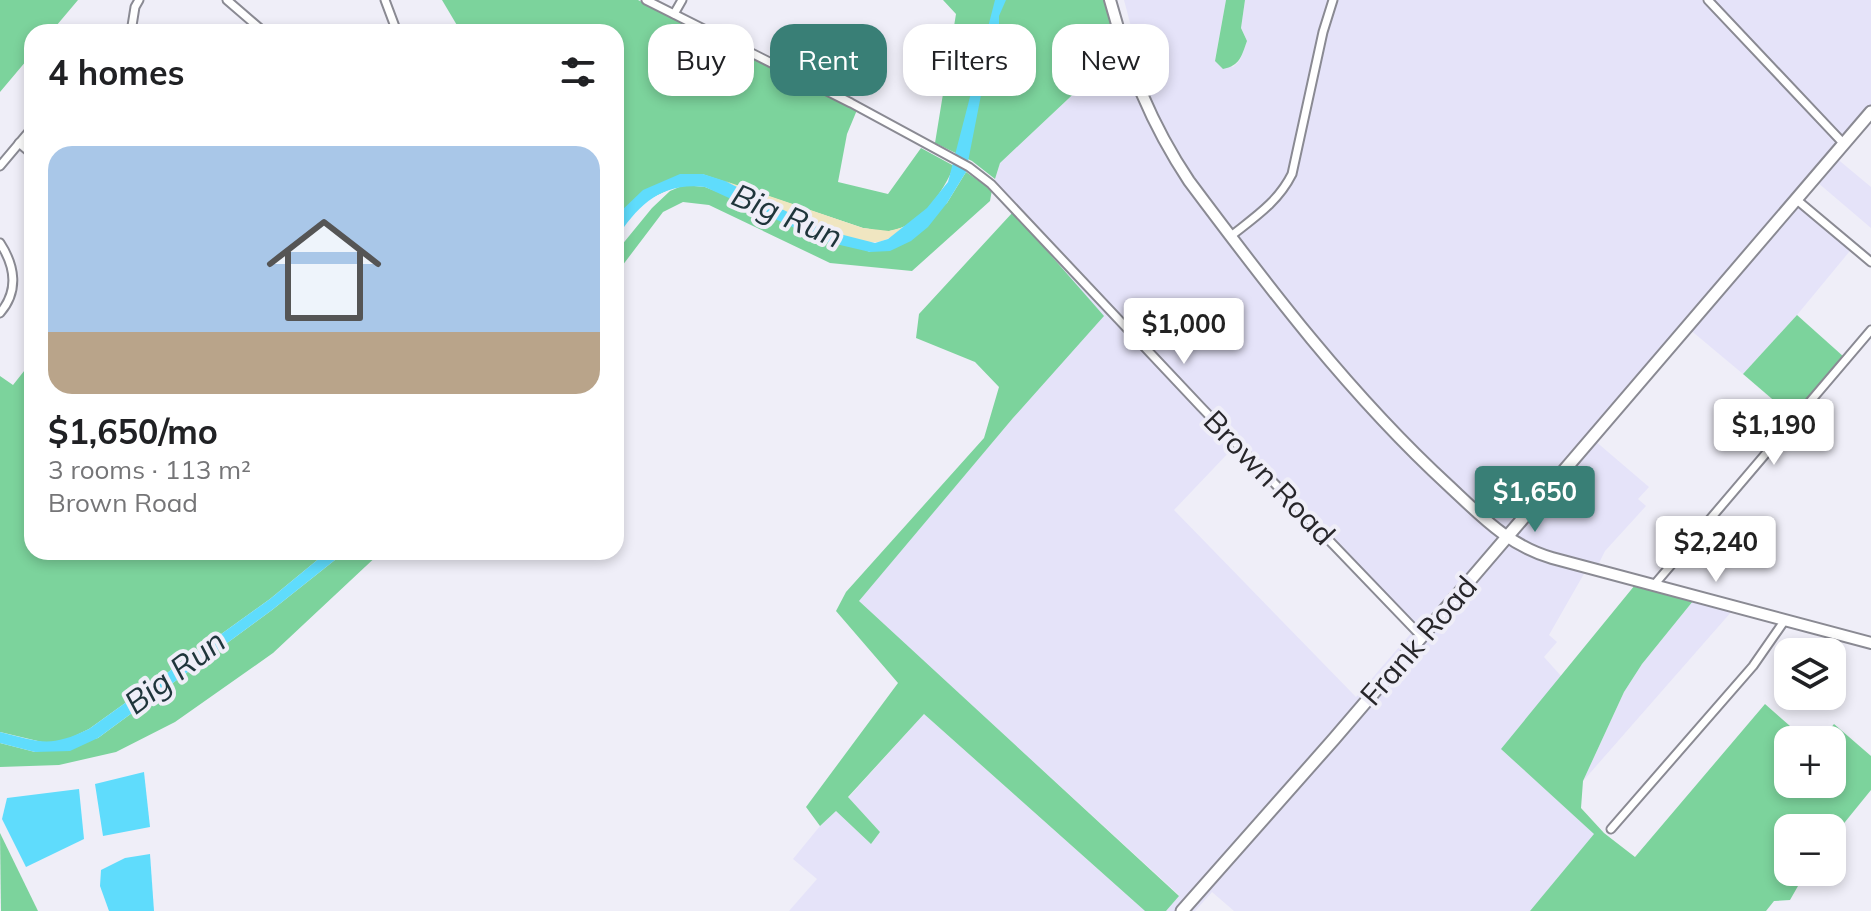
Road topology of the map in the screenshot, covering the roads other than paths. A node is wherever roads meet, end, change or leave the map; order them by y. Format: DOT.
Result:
graph roads {
  1 [pos="139,0"];
  2 [pos="227,0"];
  3 [pos="385,0"];
  4 [pos="646,0"];
  5 [pos="682,0"];
  6 [pos="1110,0"];
  7 [pos="1333,0"];
  8 [pos="1708,0"];
  9 [pos="674,14"];
  10 [pos="132,24"];
  11 [pos="255,24"];
  12 [pos="394,24"];
  13 [pos="1871,112"];
  14 [pos="24,137"];
  15 [pos="19,143"];
  16 [pos="1844,144"];
  17 [pos="24,147"];
  18 [pos="0,166"];
  19 [pos="1797,200"];
  20 [pos="1231,236"];
  21 [pos="0,243"];
  22 [pos="1871,262"];
  23 [pos="0,313"];
  24 [pos="1871,330"];
  25 [pos="1507,538"];
  26 [pos="1654,585"];
  27 [pos="1785,620"];
  28 [pos="1422,637"];
  29 [pos="1871,643"];
  30 [pos="1611,829"];
  31 [pos="1182,911"];
  1 -- 10 [label="street"];
  2 -- 11 [label="street"];
  3 -- 12 [label="street"];
  4 -- 9 [label="street, Brown Road"];
  5 -- 9 [label="street"];
  6 -- 20 [label="main road"];
  7 -- 20 [label="street"];
  8 -- 16 [label="street"];
  9 -- 28 [label="street, Brown Road"];
  13 -- 16 [label="main road, Frank Road"];
  14 -- 15 [label="street"];
  15 -- 17 [label="street"];
  15 -- 18 [label="street"];
  16 -- 19 [label="main road, Frank Road"];
  19 -- 22 [label="street"];
  19 -- 25 [label="main road, Frank Road"];
  20 -- 25 [label="main road"];
  21 -- 23 [label="street"];
  24 -- 26 [label="street"];
  25 -- 26 [label="main road"];
  25 -- 28 [label="main road, Frank Road"];
  26 -- 27 [label="main road"];
  27 -- 29 [label="main road"];
  27 -- 30 [label="street"];
  28 -- 31 [label="main road, Frank Road"];
}
